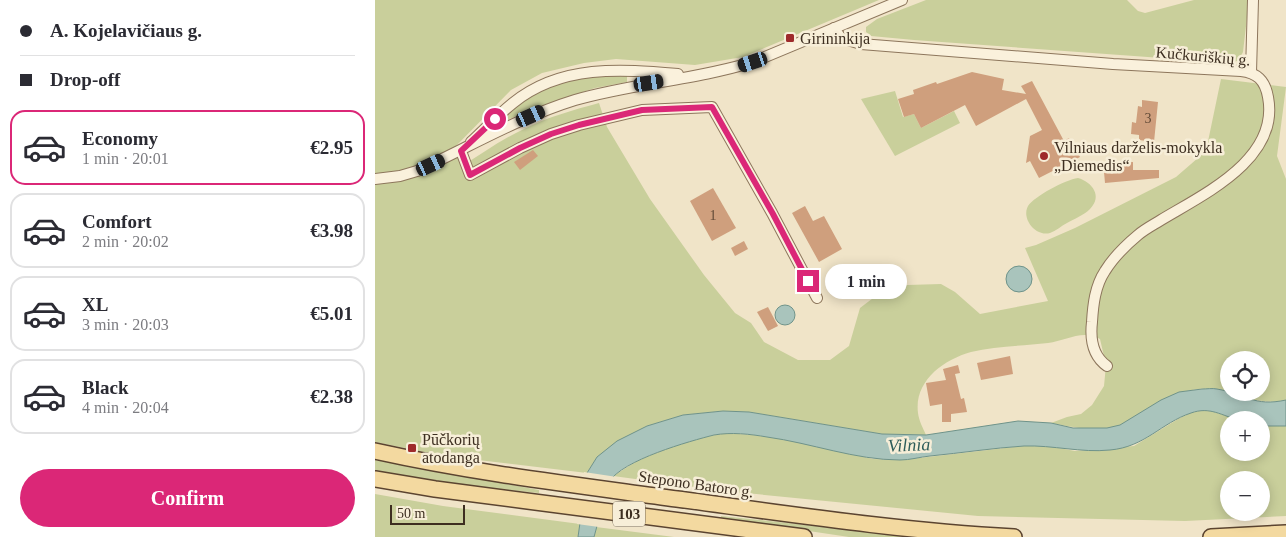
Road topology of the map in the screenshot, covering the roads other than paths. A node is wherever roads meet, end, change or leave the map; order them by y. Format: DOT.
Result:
graph roads {
  1 [pos="902,0"];
  2 [pos="1253,0"];
  3 [pos="834,28"];
  4 [pos="1251,72"];
  5 [pos="694,76"];
  6 [pos="461,151"];
  7 [pos="375,178"];
  8 [pos="817,298"];
  9 [pos="1107,366"];
  10 [pos="375,451"];
  11 [pos="375,479"];
  12 [pos="1286,533"];
  13 [pos="804,537"];
  14 [pos="1014,537"];
  15 [pos="1211,537"];
  1 -- 3 [label="street"];
  2 -- 4 [label="street"];
  3 -- 4 [label="street, Kučkuriškių g."];
  3 -- 5 [label="street"];
  4 -- 9 [label="street, Kučkuriškių g."];
  5 -- 6 [label="street"];
  5 -- 6 [label="street"];
  6 -- 7 [label="street"];
  6 -- 8 [label="street"];
  10 -- 14 [label="main road, Stepono Batoro g. / 103"];
  11 -- 13 [label="main road, 103"];
  12 -- 15 [label="main road"];
}
